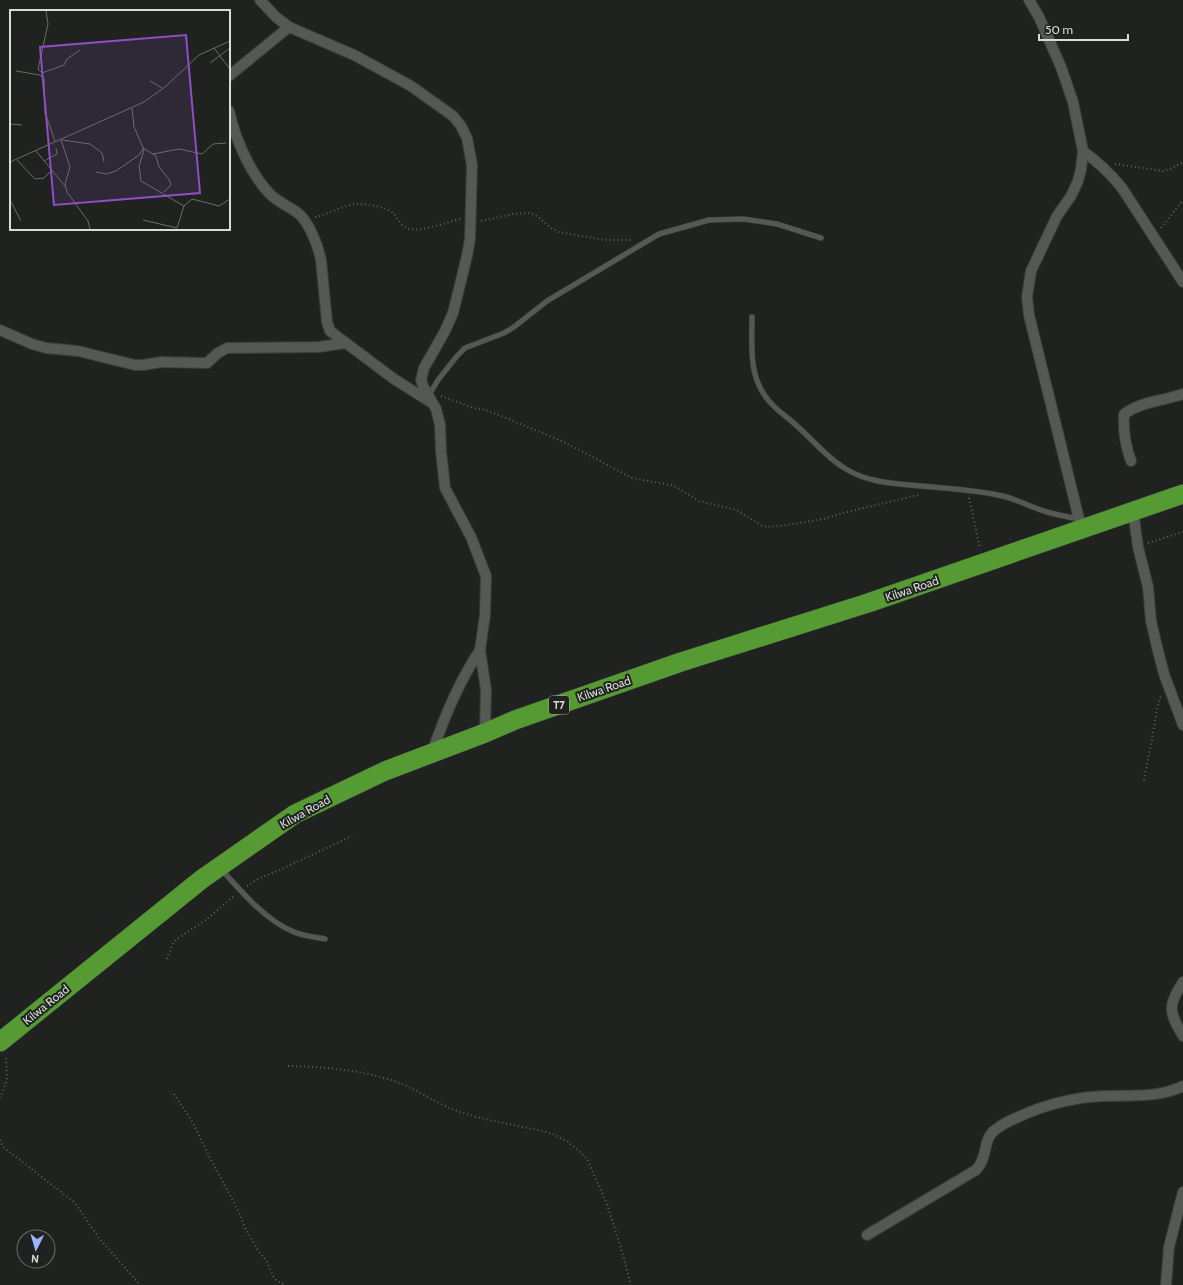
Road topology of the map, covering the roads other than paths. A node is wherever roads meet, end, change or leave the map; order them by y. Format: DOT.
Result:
graph roads {
  1 [pos="260,0"];
  2 [pos="1029,0"];
  3 [pos="289,27"];
  4 [pos="230,75"];
  5 [pos="230,114"];
  6 [pos="1083,151"];
  7 [pos="821,238"];
  8 [pos="1183,280"];
  9 [pos="752,317"];
  10 [pos="0,330"];
  11 [pos="346,343"];
  12 [pos="1183,394"];
  13 [pos="430,397"];
  14 [pos="1131,461"];
  15 [pos="1183,494"];
  16 [pos="1133,511"];
  17 [pos="1082,524"];
  18 [pos="480,650"];
  19 [pos="1183,725"];
  20 [pos="485,733"];
  21 [pos="432,753"];
  22 [pos="219,867"];
  23 [pos="324,939"];
  24 [pos="1183,982"];
  25 [pos="1183,1036"];
  26 [pos="4,1038"];
  27 [pos="1183,1086"];
  28 [pos="1183,1192"];
  29 [pos="868,1236"];
  30 [pos="1166,1285"];
  1 -- 3 [label="street"];
  2 -- 6 [label="street"];
  3 -- 4 [label="street"];
  3 -- 13 [label="street"];
  5 -- 11 [label="street"];
  6 -- 8 [label="street"];
  6 -- 17 [label="street"];
  7 -- 13 [label="lane"];
  9 -- 17 [label="lane"];
  10 -- 11 [label="street"];
  11 -- 13 [label="street"];
  12 -- 14 [label="street"];
  13 -- 18 [label="street"];
  15 -- 16 [label="highway, Kilwa Road / T7"];
  16 -- 17 [label="highway, Kilwa Road / T7"];
  16 -- 19 [label="street"];
  17 -- 20 [label="highway, Kilwa Road / T7"];
  18 -- 20 [label="street"];
  18 -- 21 [label="street"];
  20 -- 21 [label="highway, Kilwa Road / T7"];
  21 -- 22 [label="highway, Kilwa Road / T7"];
  22 -- 23 [label="lane"];
  22 -- 26 [label="highway, Kilwa Road / T7"];
  24 -- 25 [label="street"];
  27 -- 29 [label="street"];
  28 -- 30 [label="street"];
}
